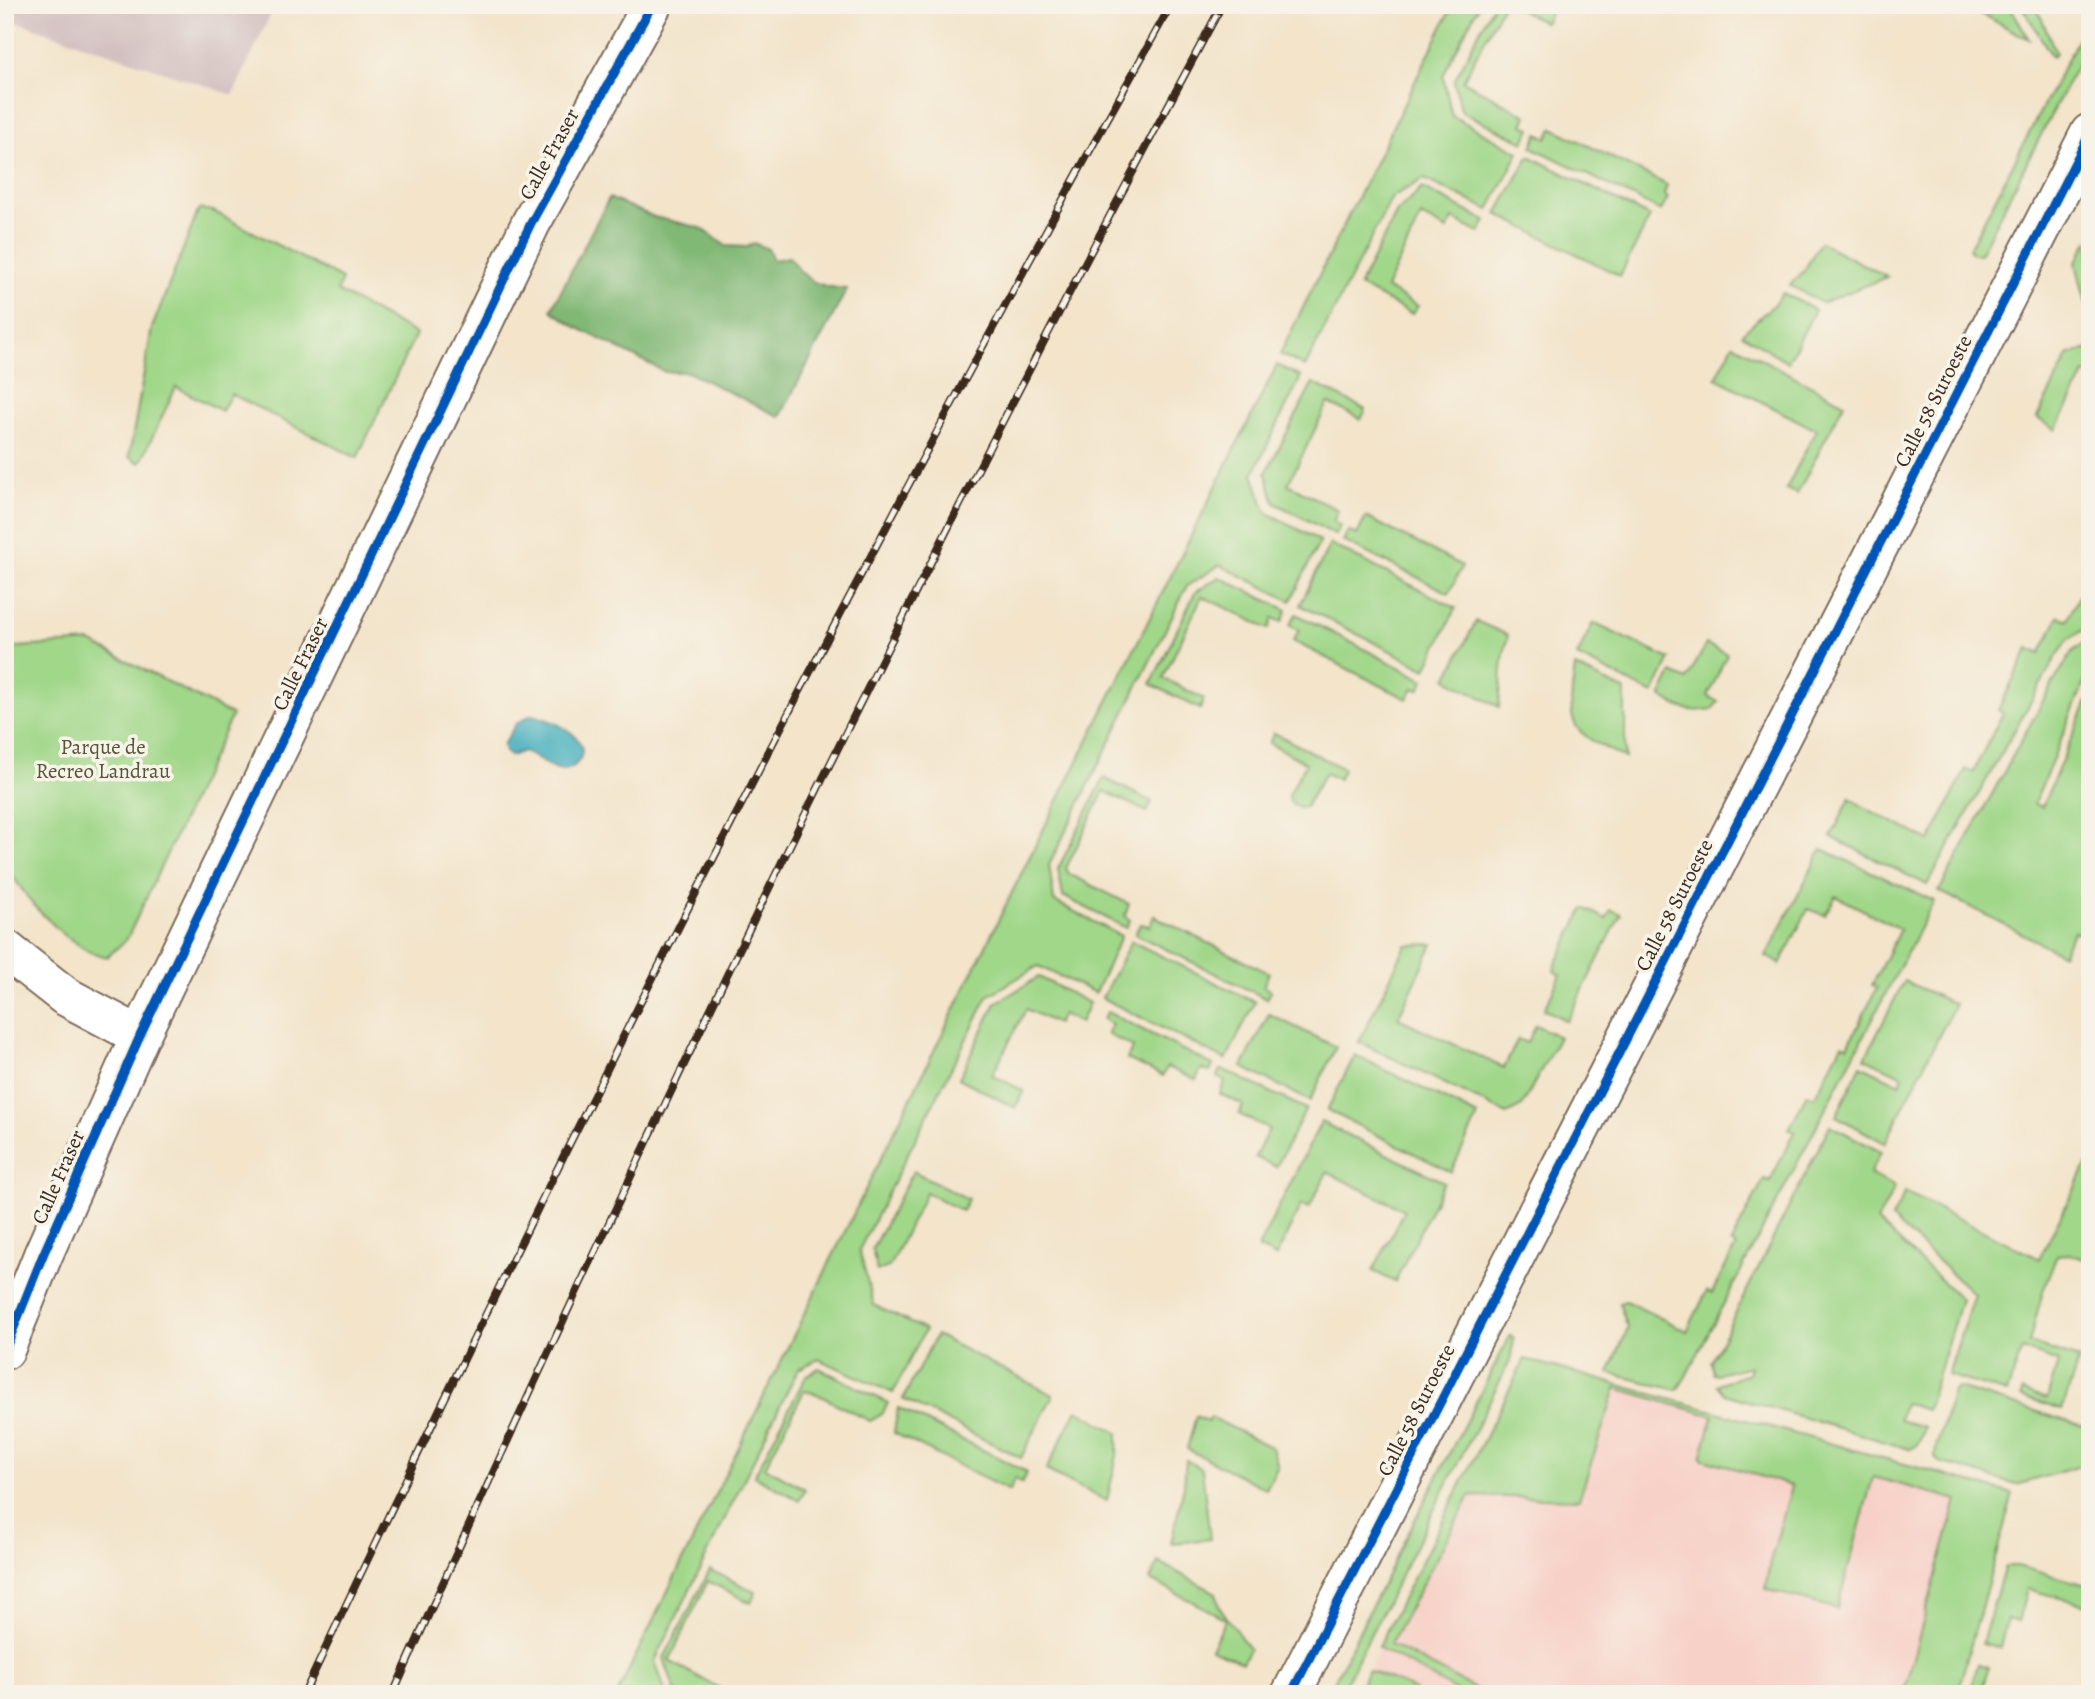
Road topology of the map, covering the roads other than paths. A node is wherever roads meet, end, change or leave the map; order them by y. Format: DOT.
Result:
graph roads {
  1 [pos="652,5"];
  2 [pos="2090,134"];
  3 [pos="5,949"];
  4 [pos="140,1036"];
  5 [pos="5,1350"];
  6 [pos="1291,1694"];
  1 -- 4 [label="street, Calle Fraser"];
  2 -- 6 [label="street, Calle 58 Suroeste"];
  3 -- 4 [label="street"];
  4 -- 5 [label="street, Calle Fraser"];
}
